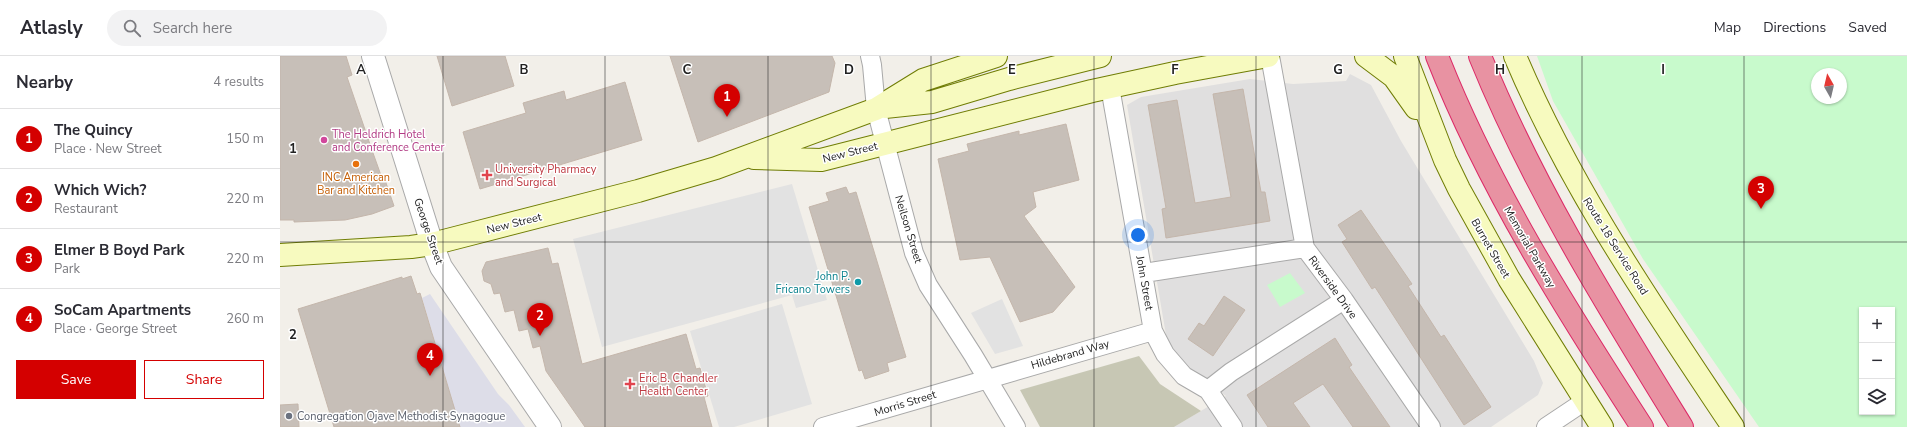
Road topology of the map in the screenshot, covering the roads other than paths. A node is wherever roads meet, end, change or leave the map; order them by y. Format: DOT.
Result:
graph roads {
  1 [pos="373,56"];
  2 [pos="870,56"];
  3 [pos="996,56"];
  4 [pos="1100,56"];
  5 [pos="1269,56"];
  6 [pos="1366,56"];
  7 [pos="1405,56"];
  8 [pos="1437,56"];
  9 [pos="1480,56"];
  10 [pos="1516,56"];
  11 [pos="1110,87"];
  12 [pos="876,109"];
  13 [pos="884,143"];
  14 [pos="742,158"];
  15 [pos="1445,160"];
  16 [pos="432,244"];
  17 [pos="1305,248"];
  18 [pos="280,255"];
  19 [pos="1144,273"];
  20 [pos="1344,300"];
  21 [pos="1153,330"];
  22 [pos="987,378"];
  23 [pos="1208,390"];
  24 [pos="1585,401"];
  25 [pos="550,427"];
  26 [pos="823,427"];
  27 [pos="1016,427"];
  28 [pos="1233,427"];
  29 [pos="1431,427"];
  30 [pos="1546,427"];
  31 [pos="1602,427"];
  32 [pos="1642,427"];
  33 [pos="1682,427"];
  34 [pos="1733,427"];
  1 -- 16 [label="street, George Street"];
  2 -- 12 [label="street, Neilson Street"];
  3 -- 12 [label="main road"];
  4 -- 12 [label="main road"];
  5 -- 11 [label="main road, New Street"];
  5 -- 17 [label="street, Riverside Drive"];
  6 -- 15 [label="main road"];
  7 -- 15 [label="main road, Burnet Street"];
  8 -- 32 [label="highway, Memorial Parkway"];
  9 -- 33 [label="highway"];
  10 -- 34 [label="main road, Route 18 Service Road"];
  11 -- 13 [label="main road, New Street"];
  11 -- 19 [label="street, John Street"];
  12 -- 13 [label="street, Neilson Street"];
  12 -- 14 [label="main road, New Street"];
  13 -- 14 [label="main road, New Street"];
  13 -- 22 [label="street, Neilson Street"];
  14 -- 16 [label="main road, New Street"];
  15 -- 24 [label="main road, Burnet Street"];
  16 -- 18 [label="main road, New Street"];
  16 -- 25 [label="street, George Street"];
  17 -- 19 [label="street"];
  17 -- 20 [label="street, Riverside Drive"];
  19 -- 21 [label="street, John Street"];
  20 -- 23 [label="street"];
  20 -- 29 [label="street, Riverside Drive"];
  21 -- 22 [label="street, Hildebrand Way"];
  21 -- 23 [label="street, John Street"];
  22 -- 26 [label="street, Morris Street"];
  22 -- 27 [label="street, Neilson Street"];
  23 -- 28 [label="street, John Street"];
  24 -- 30 [label="street"];
  24 -- 31 [label="main road, Burnet Street"];
}
